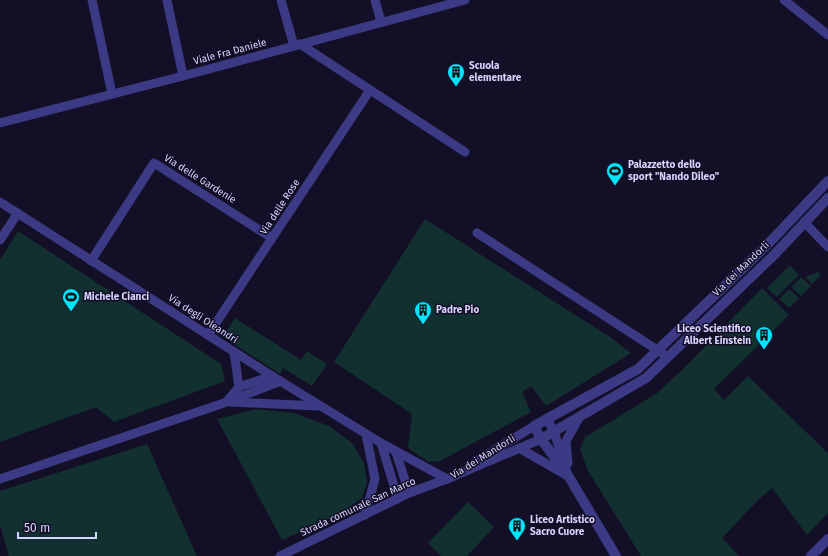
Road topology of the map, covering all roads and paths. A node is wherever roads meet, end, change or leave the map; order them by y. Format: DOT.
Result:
graph roads {
  1 [pos="92,0"];
  2 [pos="167,0"];
  3 [pos="281,0"];
  4 [pos="374,0"];
  5 [pos="465,0"];
  6 [pos="784,0"];
  7 [pos="381,22"];
  8 [pos="828,35"];
  9 [pos="323,38"];
  10 [pos="309,41"];
  11 [pos="297,45"];
  12 [pos="315,54"];
  13 [pos="183,76"];
  14 [pos="370,90"];
  15 [pos="112,94"];
  16 [pos="0,124"];
  17 [pos="465,152"];
  18 [pos="828,181"];
  19 [pos="828,198"];
  20 [pos="0,202"];
  21 [pos="18,213"];
  22 [pos="804,222"];
  23 [pos="477,233"];
  24 [pos="272,238"];
  25 [pos="0,240"];
  26 [pos="828,247"];
  27 [pos="91,261"];
  28 [pos="208,335"];
  29 [pos="658,350"];
  30 [pos="234,352"];
  31 [pos="668,357"];
  32 [pos="272,376"];
  33 [pos="281,381"];
  34 [pos="239,387"];
  35 [pos="227,402"];
  36 [pos="320,406"];
  37 [pos="579,418"];
  38 [pos="547,419"];
  39 [pos="534,426"];
  40 [pos="554,432"];
  41 [pos="366,434"];
  42 [pos="541,439"];
  43 [pos="381,443"];
  44 [pos="519,448"];
  45 [pos="396,452"];
  46 [pos="569,477"];
  47 [pos="0,479"];
  48 [pos="447,479"];
  49 [pos="409,493"];
  50 [pos="398,499"];
  51 [pos="365,515"];
  52 [pos="828,539"];
  53 [pos="280,556"];
  54 [pos="616,556"];
  55 [pos="811,556"];
  1 -- 15 [label="street"];
  2 -- 13 [label="street"];
  3 -- 11 [label="street"];
  4 -- 7 [label="street"];
  5 -- 7 [label="street, Viale Fra Daniele"];
  6 -- 8 [label="street"];
  7 -- 9 [label="street, Viale Fra Daniele"];
  9 -- 10 [label="street, Viale Fra Daniele"];
  9 -- 12 [label="street"];
  10 -- 11 [label="street, Viale Fra Daniele"];
  10 -- 12 [label="street"];
  11 -- 12 [label="street"];
  11 -- 13 [label="street, Viale Fra Daniele"];
  12 -- 14 [label="street"];
  13 -- 15 [label="street, Viale Fra Daniele"];
  14 -- 17 [label="street"];
  14 -- 24 [label="street, Via delle Rose"];
  15 -- 16 [label="street, Viale Fra Daniele"];
  18 -- 29 [label="street, Via dei Mandorli"];
  19 -- 22 [label="street, Via dei Mandorli"];
  20 -- 21 [label="street, Via degli Oleandri"];
  21 -- 25 [label="street"];
  21 -- 27 [label="street, Via degli Oleandri"];
  22 -- 26 [label="street"];
  22 -- 31 [label="street, Via dei Mandorli"];
  23 -- 29 [label="street"];
  24 -- 27 [label="street, Via delle Gardenie"];
  24 -- 28 [label="street, Via delle Rose"];
  27 -- 28 [label="street, Via degli Oleandri"];
  28 -- 30 [label="street, Via degli Oleandri"];
  29 -- 31 [label="street"];
  29 -- 38 [label="street, Via dei Mandorli"];
  30 -- 32 [label="street, Via degli Oleandri"];
  30 -- 34 [label="street"];
  31 -- 37 [label="street, Via dei Mandorli"];
  32 -- 33 [label="street, Via degli Oleandri"];
  32 -- 34 [label="street"];
  33 -- 35 [label="street"];
  33 -- 36 [label="street, Via degli Oleandri"];
  34 -- 35 [label="street"];
  35 -- 36 [label="street"];
  35 -- 47 [label="street"];
  36 -- 41 [label="street, Via degli Oleandri"];
  37 -- 40 [label="street, Via dei Mandorli"];
  37 -- 46 [label="street"];
  38 -- 39 [label="street, Via dei Mandorli"];
  38 -- 40 [label="street"];
  39 -- 42 [label="street"];
  39 -- 48 [label="street, Via dei Mandorli"];
  40 -- 42 [label="street, Via dei Mandorli"];
  40 -- 46 [label="street"];
  41 -- 43 [label="street, Via degli Oleandri"];
  41 -- 51 [label="street"];
  42 -- 44 [label="street, Via dei Mandorli"];
  42 -- 46 [label="street"];
  43 -- 45 [label="street, Via degli Oleandri"];
  43 -- 50 [label="street"];
  44 -- 46 [label="street"];
  44 -- 48 [label="street, Via dei Mandorli"];
  45 -- 48 [label="street, Via degli Oleandri"];
  45 -- 49 [label="street"];
  46 -- 54 [label="street"];
  48 -- 49 [label="street, Strada comunale San Marco"];
  49 -- 50 [label="street, Strada comunale San Marco"];
  50 -- 51 [label="street, Strada comunale San Marco"];
  51 -- 53 [label="street, Strada comunale San Marco"];
  52 -- 55 [label="street"];
}
